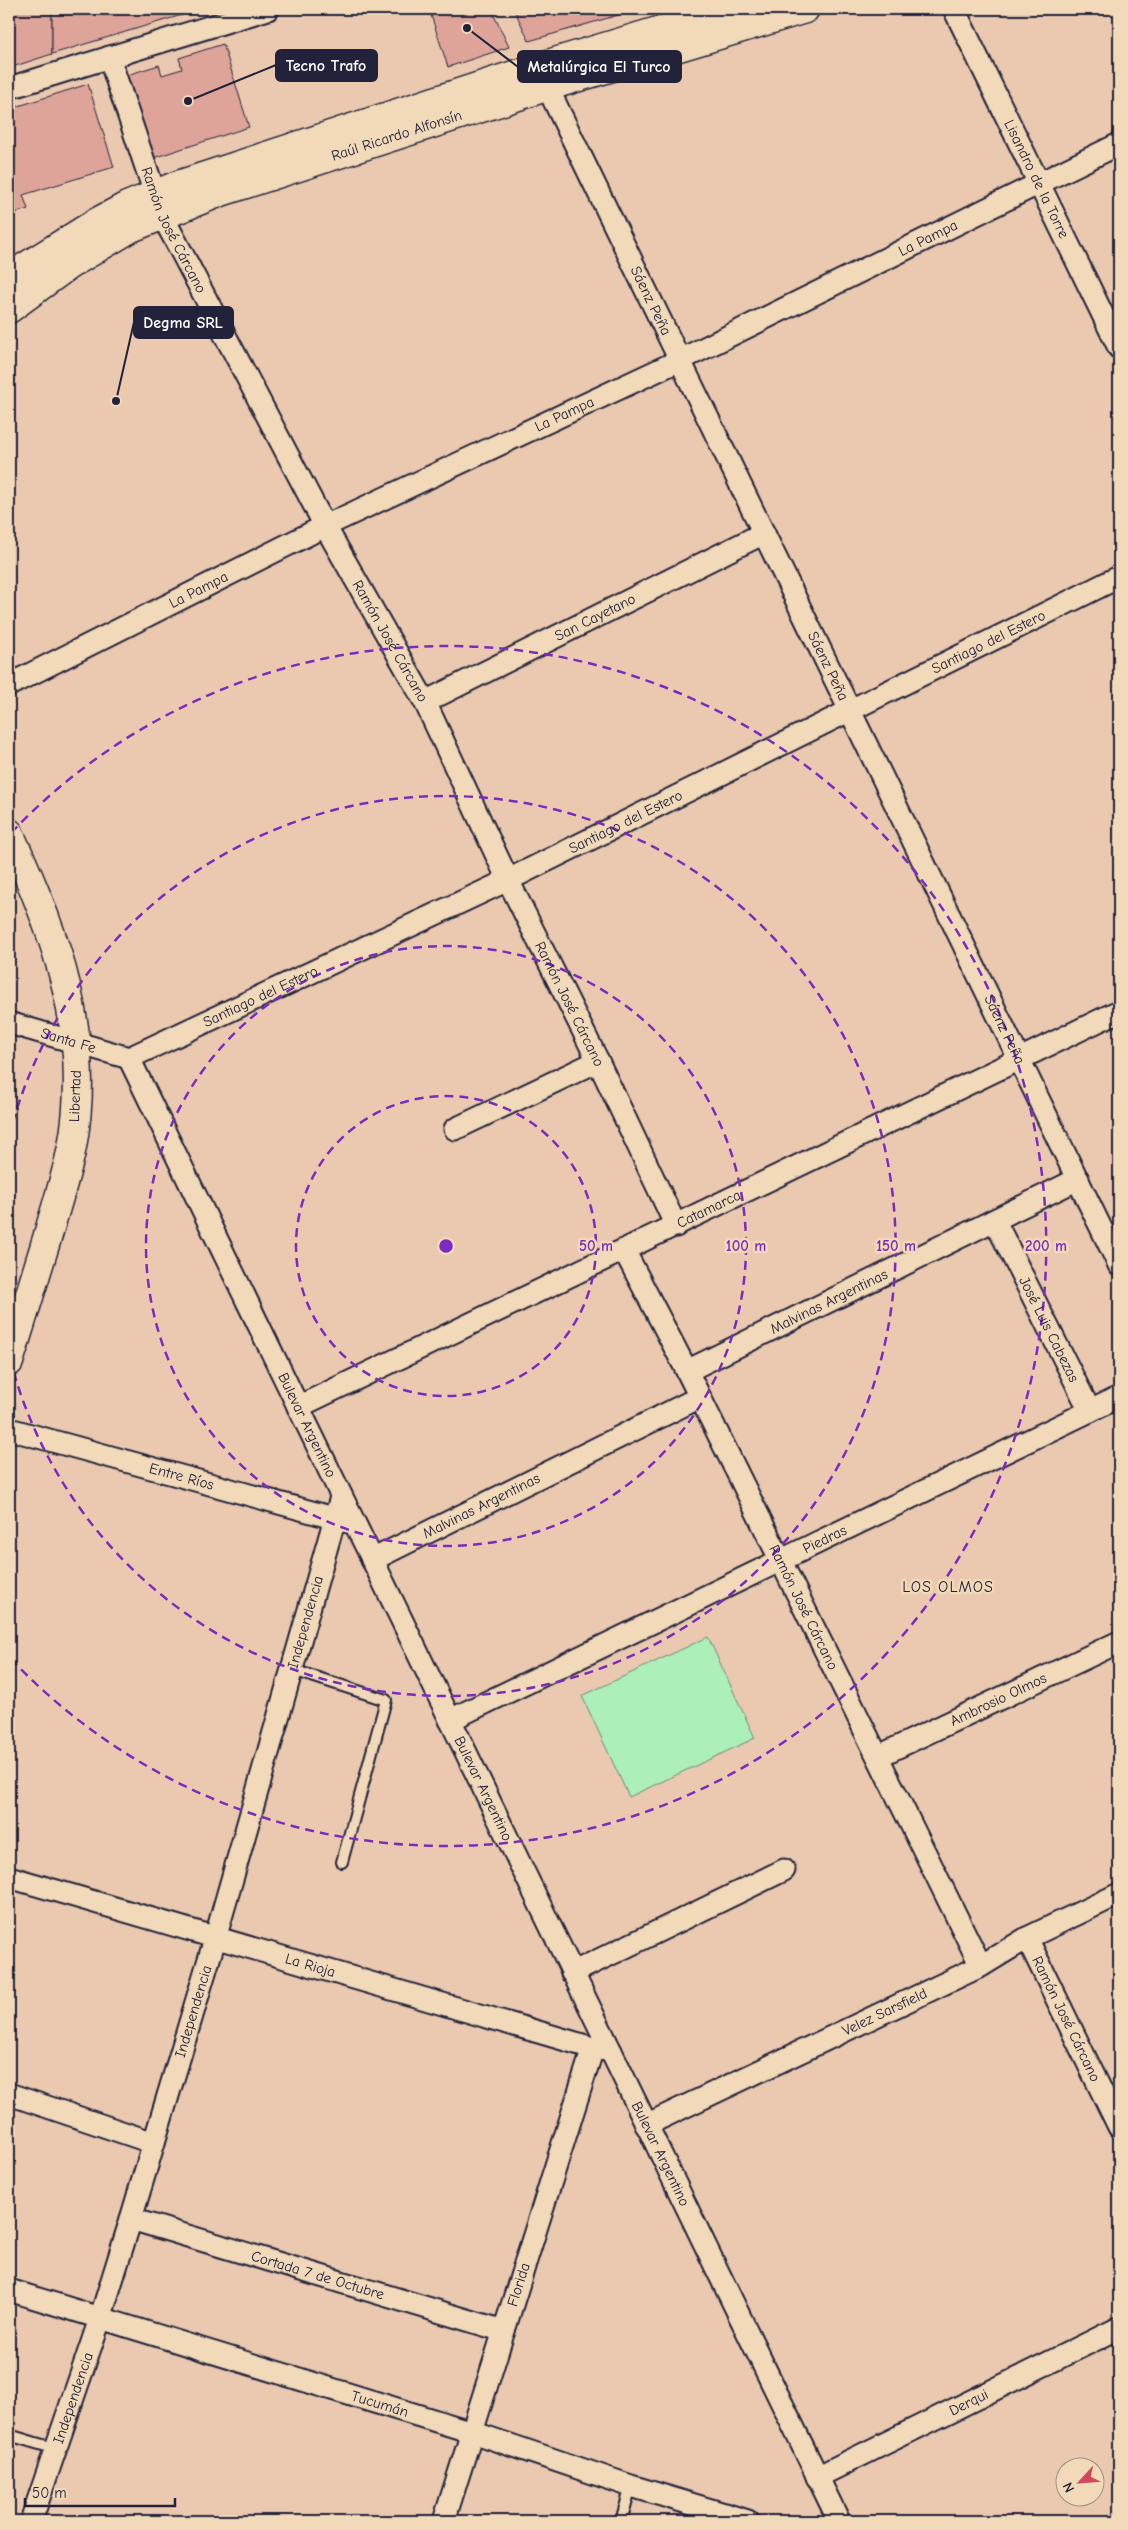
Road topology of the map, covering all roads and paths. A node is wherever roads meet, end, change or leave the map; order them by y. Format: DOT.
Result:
graph roads {
  1 [pos="731,9"];
  2 [pos="805,9"];
  3 [pos="954,9"];
  4 [pos="262,10"];
  5 [pos="109,57"];
  6 [pos="542,77"];
  7 [pos="9,88"];
  8 [pos="1119,144"];
  9 [pos="1040,184"];
  10 [pos="158,205"];
  11 [pos="9,276"];
  12 [pos="9,309"];
  13 [pos="1119,348"];
  14 [pos="680,360"];
  15 [pos="325,526"];
  16 [pos="764,532"];
  17 [pos="1119,576"];
  18 [pos="9,685"];
  19 [pos="425,702"];
  20 [pos="850,710"];
  21 [pos="9,833"];
  22 [pos="508,880"];
  23 [pos="1119,1011"];
  24 [pos="9,1024"];
  25 [pos="75,1041"];
  26 [pos="128,1058"];
  27 [pos="1020,1060"];
  28 [pos="598,1061"];
  29 [pos="454,1129"];
  30 [pos="1078,1179"];
  31 [pos="995,1221"];
  32 [pos="676,1226"];
  33 [pos="1112,1229"];
  34 [pos="624,1250"];
  35 [pos="1119,1265"];
  36 [pos="9,1362"];
  37 [pos="687,1371"];
  38 [pos="1119,1396"];
  39 [pos="698,1398"];
  40 [pos="298,1407"];
  41 [pos="1090,1411"];
  42 [pos="9,1429"];
  43 [pos="341,1497"];
  44 [pos="345,1521"];
  45 [pos="372,1560"];
  46 [pos="780,1561"];
  47 [pos="1119,1642"];
  48 [pos="292,1670"];
  49 [pos="450,1720"];
  50 [pos="879,1756"];
  51 [pos="342,1862"];
  52 [pos="784,1870"];
  53 [pos="9,1877"];
  54 [pos="1119,1894"];
  55 [pos="1027,1938"];
  56 [pos="215,1939"];
  57 [pos="981,1966"];
  58 [pos="572,1973"];
  59 [pos="602,2049"];
  60 [pos="9,2094"];
  61 [pos="646,2125"];
  62 [pos="1119,2125"];
  63 [pos="154,2143"];
  64 [pos="131,2220"];
  65 [pos="9,2290"];
  66 [pos="100,2319"];
  67 [pos="1119,2328"];
  68 [pos="504,2331"];
  69 [pos="472,2432"];
  70 [pos="9,2435"];
  71 [pos="56,2449"];
  72 [pos="817,2477"];
  73 [pos="632,2486"];
  74 [pos="31,2521"];
  75 [pos="444,2521"];
  76 [pos="621,2521"];
  77 [pos="748,2521"];
  78 [pos="839,2521"];
  1 -- 6 [label="main road, Raúl Ricardo Alfonsín"];
  2 -- 6 [label="main road, Raúl Ricardo Alfonsín"];
  3 -- 9 [label="street, Lisandro de la Torre"];
  4 -- 5 [label="street"];
  5 -- 7 [label="street"];
  5 -- 10 [label="street, Ramón José Cárcano"];
  6 -- 10 [label="main road, Raúl Ricardo Alfonsín"];
  6 -- 14 [label="street, Sáenz Peña"];
  8 -- 9 [label="street, La Pampa"];
  9 -- 13 [label="street, Lisandro de la Torre"];
  9 -- 14 [label="street, La Pampa"];
  10 -- 11 [label="main road, Raúl Ricardo Alfonsín"];
  10 -- 12 [label="main road, Raúl Ricardo Alfonsín"];
  10 -- 15 [label="street, Ramón José Cárcano"];
  14 -- 15 [label="street, La Pampa"];
  14 -- 16 [label="street, Sáenz Peña"];
  15 -- 18 [label="street, La Pampa"];
  15 -- 19 [label="street, Ramón José Cárcano"];
  16 -- 19 [label="street, San Cayetano"];
  16 -- 20 [label="street, Sáenz Peña"];
  17 -- 20 [label="street, Santiago del Estero"];
  19 -- 22 [label="street, Ramón José Cárcano"];
  20 -- 22 [label="street, Santiago del Estero"];
  20 -- 27 [label="street, Sáenz Peña"];
  21 -- 25 [label="main road, Libertad"];
  22 -- 26 [label="street, Santiago del Estero"];
  22 -- 28 [label="street, Ramón José Cárcano"];
  23 -- 27 [label="street, Catamarca"];
  24 -- 25 [label="street, Santa Fe"];
  25 -- 26 [label="street, Santa Fe"];
  25 -- 36 [label="main road, Libertad"];
  26 -- 40 [label="street, Bulevar Argentino"];
  27 -- 30 [label="street, Sáenz Peña"];
  27 -- 32 [label="street, Catamarca"];
  28 -- 29 [label="street"];
  28 -- 32 [label="street, Ramón José Cárcano"];
  30 -- 31 [label="street, Malvinas Argentinas"];
  30 -- 33 [label="street, Sáenz Peña"];
  31 -- 37 [label="street, Malvinas Argentinas"];
  31 -- 41 [label="street, José Luis Cabezas"];
  32 -- 34 [label="street, Catamarca"];
  33 -- 35 [label="street, Sáenz Peña"];
  34 -- 37 [label="street, Ramón José Cárcano"];
  34 -- 40 [label="street, Catamarca"];
  37 -- 39 [label="street, Ramón José Cárcano"];
  38 -- 41 [label="street, Piedras"];
  39 -- 45 [label="street, Malvinas Argentinas"];
  39 -- 46 [label="street, Ramón José Cárcano"];
  40 -- 43 [label="street, Bulevar Argentino"];
  41 -- 46 [label="street, Piedras"];
  42 -- 44 [label="street, Entre Ríos"];
  43 -- 44 [label="street, Independencia"];
  44 -- 45 [label="street, Bulevar Argentino"];
  44 -- 48 [label="street, Independencia"];
  45 -- 49 [label="street, Bulevar Argentino"];
  46 -- 49 [label="street, Piedras"];
  46 -- 50 [label="street, Ramón José Cárcano"];
  47 -- 50 [label="street, Ambrosio Olmos"];
  48 -- 51 [label="lane"];
  48 -- 56 [label="street, Independencia"];
  49 -- 58 [label="street, Bulevar Argentino"];
  50 -- 57 [label="street, Ramón José Cárcano"];
  52 -- 58 [label="street"];
  53 -- 56 [label="street, La Rioja"];
  54 -- 55 [label="street, Velez Sarsfield"];
  55 -- 57 [label="street, Velez Sarsfield"];
  55 -- 62 [label="street, Ramón José Cárcano"];
  56 -- 59 [label="street, La Rioja"];
  56 -- 63 [label="street, Independencia"];
  57 -- 61 [label="street, Velez Sarsfield"];
  58 -- 59 [label="street, Bulevar Argentino"];
  59 -- 61 [label="street, Bulevar Argentino"];
  59 -- 68 [label="street, Florida"];
  60 -- 63 [label="street"];
  61 -- 72 [label="street, Bulevar Argentino"];
  63 -- 64 [label="street, Independencia"];
  64 -- 66 [label="street, Independencia"];
  64 -- 68 [label="street, Cortada 7 de Octubre"];
  65 -- 66 [label="street, Tucumán"];
  66 -- 69 [label="street, Tucumán"];
  66 -- 71 [label="street, Independencia"];
  67 -- 72 [label="street, Derqui"];
  68 -- 69 [label="street, Florida"];
  69 -- 73 [label="street, Tucumán"];
  69 -- 75 [label="street, Florida"];
  70 -- 71 [label="lane"];
  71 -- 74 [label="street, Independencia"];
  72 -- 78 [label="street, Bulevar Argentino"];
  73 -- 76 [label="lane"];
  73 -- 77 [label="street, Tucumán"];
}
